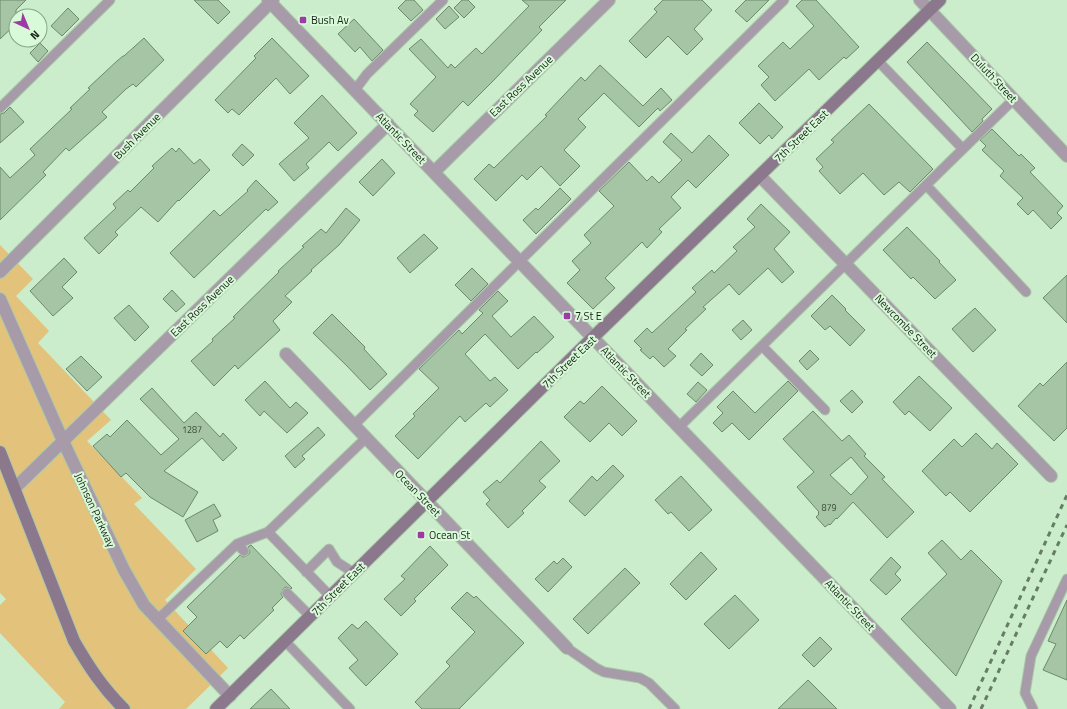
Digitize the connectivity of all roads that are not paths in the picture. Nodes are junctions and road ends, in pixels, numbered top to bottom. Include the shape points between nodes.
1 (110, 0) edge
2 (443, 0) edge
3 (609, 0) edge
4 (784, 0) edge
5 (920, 0) edge
6 (940, 0) edge
7 (271, 1) edge
8 (930, 10) junction
9 (878, 61) junction
10 (355, 90) junction
11 (1014, 99) junction
12 (0, 108) edge
13 (388, 124) junction
14 (963, 149) junction
15 (1067, 156) edge
16 (434, 172) junction
17 (760, 176) junction
18 (926, 185) junction
19 (519, 261) junction
20 (846, 264) junction
21 (0, 272) edge
22 (1026, 292) dead end
23 (0, 299) edge
24 (593, 338) junction
25 (762, 346) junction
26 (286, 354) dead end
27 (825, 410) dead end
28 (354, 425) junction
29 (679, 427) junction
30 (366, 438) junction
31 (63, 441) junction
32 (0, 452) edge
33 (1051, 476) dead end
34 (15, 488) junction
35 (427, 502) junction
36 (268, 532) junction
37 (237, 544) junction
38 (244, 551) dead end
39 (306, 572) junction
40 (354, 573) junction
41 (1067, 579) edge
42 (287, 593) dead end
43 (330, 596) junction
44 (310, 616) junction
45 (158, 620) junction
46 (285, 641) junction
47 (567, 648) joint
48 (230, 696) junction
49 (124, 709) edge
50 (216, 709) edge
51 (350, 709) edge
52 (675, 709) edge
53 (950, 709) edge
54 (1033, 709) edge

1 - 12 lane
2 - 10 lane via 367,74
3 - 16 street, East Ross Avenue
4 - 19 lane
5 - 8 street, Duluth Street
6 - 8 street, 7th Street East
7 - 10 street, Atlantic Street
7 - 21 street, Bush Avenue
8 - 9 street, 7th Street East
8 - 11 street, Duluth Street
9 - 14 lane
9 - 17 street, 7th Street East
10 - 13 street, Atlantic Street
11 - 14 lane
11 - 15 street, Duluth Street
13 - 16 street, Atlantic Street
13 - 31 street, East Ross Avenue
14 - 18 lane
16 - 19 street, Atlantic Street
17 - 20 street, Newcombe Street
17 - 24 street, 7th Street East
18 - 20 lane
18 - 22 lane
19 - 24 street, Atlantic Street
19 - 28 lane
20 - 25 lane
20 - 33 street, Newcombe Street
23 - 31 street, Johnson Parkway
24 - 29 street, Atlantic Street
24 - 35 street, 7th Street East
25 - 27 lane
25 - 29 lane
26 - 28 street, Ocean Street
28 - 30 street, Ocean Street
29 - 53 street, Atlantic Street
30 - 35 street, Ocean Street
30 - 36 lane
31 - 34 street, East Ross Avenue
31 - 45 street, Johnson Parkway via 124,570 144,605
32 - 34 street
34 - 49 street via 74,641 105,690
35 - 40 street, 7th Street East
35 - 47 street, Ocean Street
36 - 37 lane
36 - 39 lane
37 - 38 lane
37 - 45 lane
39 - 40 lane via 328,549 337,562
39 - 43 lane
40 - 43 street, 7th Street East
41 - 54 lane via 1031,656 1025,693
42 - 44 lane
43 - 44 street, 7th Street East
44 - 46 street, 7th Street East
45 - 48 street, Johnson Parkway
46 - 48 street, 7th Street East
46 - 51 lane
47 - 52 lane via 604,672 640,678 649,683
48 - 50 street, 7th Street East

